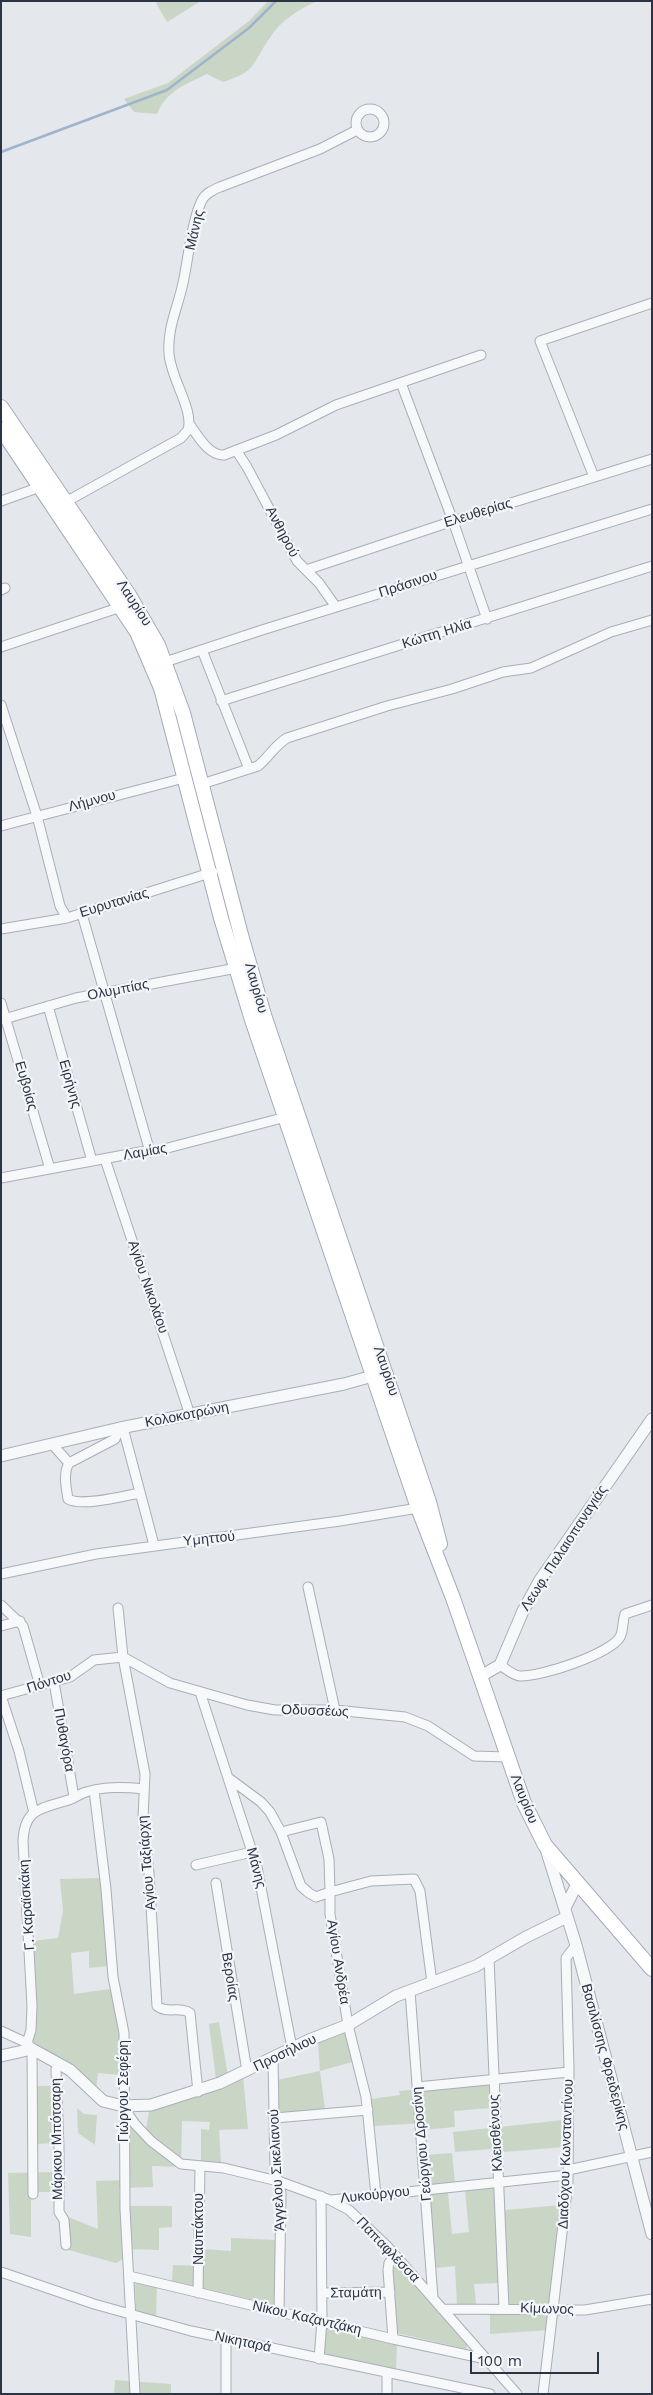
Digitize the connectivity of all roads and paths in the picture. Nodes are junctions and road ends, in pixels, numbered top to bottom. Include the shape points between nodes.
1 (357, 130) dead end
2 (652, 303) edge
3 (481, 355) dead end
4 (401, 383) junction
5 (1, 407) edge
6 (190, 425) junction
7 (1, 428) edge
8 (236, 450) junction
9 (652, 459) edge
10 (594, 477) junction
11 (40, 487) junction
12 (1, 501) edge
13 (60, 505) junction
14 (652, 509) edge
15 (453, 521) junction
16 (467, 566) junction
17 (652, 566) edge
18 (306, 570) junction
19 (121, 607) junction
20 (336, 607) junction
21 (487, 619) junction
22 (652, 620) edge
23 (1, 647) edge
24 (202, 650) junction
25 (165, 662) junction
26 (221, 701) junction
27 (1, 705) edge
28 (12, 736) junction
29 (1, 739) edge
30 (249, 769) junction
31 (184, 778) junction
32 (202, 784) junction
33 (37, 816) junction
34 (1, 826) edge
35 (224, 869) junction
36 (208, 873) junction
37 (82, 914) junction
38 (67, 918) junction
39 (1, 929) edge
40 (237, 968) junction
41 (106, 992) junction
42 (1, 1003) edge
43 (48, 1006) junction
44 (3, 1019) edge
45 (286, 1117) junction
46 (150, 1152) junction
47 (105, 1159) junction
48 (92, 1161) junction
49 (50, 1169) junction
50 (1, 1178) edge
51 (380, 1374) junction
52 (190, 1415) junction
53 (652, 1419) edge
54 (122, 1428) junction
55 (52, 1444) junction
56 (1, 1456) edge
57 (69, 1463) junction
58 (140, 1493) junction
59 (418, 1508) junction
60 (154, 1545) junction
61 (1, 1574) edge
62 (308, 1588) dead end
63 (453, 1598) junction
64 (652, 1604) edge
65 (1, 1605) edge
66 (118, 1608) dead end
67 (20, 1621) junction
68 (1, 1626) edge
69 (123, 1657) junction
70 (500, 1665) junction
71 (481, 1676) junction
72 (54, 1682) junction
73 (40, 1686) junction
74 (200, 1692) junction
75 (1, 1696) edge
76 (334, 1710) junction
77 (508, 1756) junction
78 (230, 1779) junction
79 (144, 1789) junction
80 (94, 1790) junction
81 (74, 1797) junction
82 (34, 1813) junction
83 (282, 1832) junction
84 (545, 1845) junction
85 (252, 1852) junction
86 (196, 1865) dead end
87 (216, 1882) dead end
88 (579, 1885) junction
89 (330, 1892) junction
90 (566, 1913) junction
91 (576, 1945) junction
92 (488, 1958) junction
93 (652, 1969) edge
94 (432, 1983) junction
95 (410, 1991) junction
96 (348, 2025) junction
97 (1, 2031) edge
98 (29, 2046) junction
99 (292, 2048) junction
100 (1, 2056) edge
101 (273, 2058) junction
102 (59, 2064) junction
103 (247, 2071) junction
104 (569, 2072) junction
105 (494, 2080) junction
106 (417, 2087) junction
107 (198, 2092) junction
108 (123, 2106) junction
109 (368, 2110) junction
110 (275, 2118) junction
111 (652, 2152) edge
112 (631, 2156) junction
113 (200, 2166) junction
114 (568, 2173) junction
115 (278, 2181) junction
116 (498, 2183) junction
117 (426, 2190) junction
118 (33, 2194) dead end
119 (376, 2195) junction
120 (326, 2198) junction
121 (652, 2234) edge
122 (66, 2245) dead end
123 (396, 2256) junction
124 (1, 2272) edge
125 (129, 2276) junction
126 (390, 2292) junction
127 (198, 2293) junction
128 (322, 2293) junction
129 (433, 2298) junction
130 (652, 2299) edge
131 (442, 2308) junction
132 (504, 2308) junction
133 (554, 2309) junction
134 (279, 2312) junction
135 (130, 2315) junction
136 (322, 2322) junction
137 (226, 2339) junction
138 (393, 2339) junction
139 (319, 2358) junction
140 (486, 2359) junction
141 (387, 2373) junction
142 (135, 2394) edge
143 (226, 2394) edge
144 (387, 2394) edge
145 (490, 2394) edge
146 (517, 2394) edge
147 (543, 2394) edge

1 - 6 street, Μάνης via 320,149 213,190 202,200 169,343 173,376
2 - 10 street via 540,342
3 - 4 street, Μάνης
4 - 8 street, Μάνης via 326,409 276,435
4 - 15 street
5 - 13 main road, Λαυρίου
6 - 8 street, Μάνης via 215,454 224,456
6 - 13 street via 184,436
7 - 11 main road, Λαυρίου
8 - 18 street, Ανθηρού via 294,557
9 - 10 street, Ελευθερίας
10 - 15 street, Ελευθερίας
11 - 12 street
11 - 13 main road, Λαυρίου
13 - 19 main road, Λαυρίου
13 - 25 main road, Λαυρίου via 148,626
14 - 16 street, Πράσινου
15 - 16 street
15 - 18 street, Ελευθερίας
16 - 20 street, Πράσινου
16 - 21 street
17 - 21 street, Κώττη Ηλία
18 - 20 street, Ανθηρού via 320,583
19 - 23 street
19 - 31 main road, Λαυρίου via 142,640 161,688
20 - 24 street, Πράσινου
21 - 26 street, Κώττη Ηλία
22 - 30 street via 611,632 531,668 503,672 287,738 266,760
24 - 25 street, Πράσινου
24 - 26 street
25 - 32 main road, Λαυρίου
26 - 30 street
27 - 28 street
28 - 29 street
28 - 33 street
30 - 32 street
31 - 33 street, Λήμνου
31 - 36 main road, Λαυρίου
32 - 35 main road, Λαυρίου
33 - 34 street, Λήμνου
33 - 38 street via 60,906
35 - 36 street, Ευρυτανίας
35 - 51 main road, Λαυρίου via 264,1015
36 - 37 street, Ευρυτανίας
36 - 40 main road, Λαυρίου
37 - 38 street, Ευρυτανίας
37 - 41 street
38 - 39 street, Ευρυτανίας
40 - 41 street, Ολυμπίας
40 - 45 main road, Λαυρίου
41 - 43 street, Ολυμπίας
41 - 46 street
42 - 44 street, Ευβοίας
43 - 44 street, Ολυμπίας
43 - 48 street, Ειρήνης
44 - 49 street, Ευβοίας
45 - 46 street, Λαμίας
45 - 51 main road, Λαυρίου
46 - 47 street, Λαμίας
47 - 48 street, Λαμίας
47 - 52 street, Αγίου Νικολάου
48 - 49 street, Λαμίας
49 - 50 street, Λαμίας
51 - 52 street, Κολοκοτρώνη via 338,1386
51 - 59 main road, Λαυρίου
51 - 63 main road, Λαυρίου via 429,1502
52 - 54 street, Κολοκοτρώνη
53 - 70 street, Λεωφ. Παλαιοπαναγιάς via 540,1580 522,1611
54 - 55 street, Κολοκοτρώνη
54 - 57 street via 115,1439
54 - 58 street
55 - 56 street, Κολοκοτρώνη
55 - 57 street
57 - 58 street via 66,1485 68,1498 73,1501
58 - 60 street
59 - 60 street, Υμηττού
59 - 63 main road, Λαυρίου
60 - 61 street, Υμηττού via 75,1557
62 - 76 street
63 - 71 main road, Λαυρίου
64 - 70 street via 625,1614 623,1628 615,1643 572,1664 518,1676
65 - 67 street
66 - 69 street, Αγίου Ταξιάρχη
67 - 68 street
67 - 73 street
69 - 72 street, Πόντου via 94,1660 73,1676
69 - 74 street, Οδυσσέως via 158,1678
69 - 79 street, Αγίου Ταξιάρχη via 144,1766
70 - 71 street
71 - 77 main road, Λαυρίου
72 - 73 street, Πόντου
72 - 81 street, Πυθαγόρα
73 - 75 street, Πόντου
74 - 76 street, Οδυσσέως via 275,1710
74 - 78 street, Μάνης
75 - 82 street
76 - 77 street, Οδυσσέως via 405,1717 428,1726 474,1756
77 - 84 main road, Λαυρίου via 524,1803
78 - 83 street via 261,1802
78 - 85 street, Μάνης
79 - 80 street
79 - 107 street, Αγίου Ταξιάρχη via 143,1818 157,2006 190,2013
80 - 81 street
80 - 108 street, Γιώργου Σεφέρη via 113,1977 124,2033
81 - 82 street via 44,1806
82 - 98 street, Γ. Καραϊσκάκη via 23,1835 32,2006
83 - 89 street via 304,1889 316,1897
83 - 89 street, Αγίου Ανδρέα via 321,1822 329,1859
84 - 88 main road, Λαυρίου
84 - 90 street
85 - 86 street
85 - 99 street, Μάνης via 261,1883
87 - 103 street, Βεροίας
88 - 90 street
88 - 93 main road, Λαυρίου
89 - 94 street via 371,1882 414,1878 420,1891
89 - 96 street, Αγίου Ανδρέα via 330,1914
90 - 91 street, Βασιλίσσης Φρειδερίκης
90 - 92 street, Προσήλιου
91 - 104 street, Διαδόχου Κωνσταντίνου via 566,1958
91 - 112 street, Βασιλίσσης Φρειδερίκης
92 - 94 street, Προσήλιου
92 - 105 street, Κλεισθένους
94 - 95 street, Προσήλιου
95 - 96 street, Προσήλιου via 382,2003
95 - 106 street, Γεώργιου Δροσίνη
96 - 99 street, Προσήλιου
96 - 109 street, Αγίου Ανδρέα
97 - 98 street
98 - 100 street
98 - 102 street, Προσήλιου
98 - 118 street, Γ. Καραϊσκάκη
99 - 101 street, Προσήλιου
101 - 103 street, Προσήλιου
101 - 110 street, Άγγελου Σικελιανού
102 - 108 street, Προσήλιου via 104,2101
102 - 122 street, Μάρκου Μπότσαρη via 56,2069 59,2212 64,2220
103 - 107 street, Προσήλιου
104 - 105 street
104 - 114 street, Διαδόχου Κωνσταντίνου
105 - 106 street
105 - 116 street, Κλεισθένους
106 - 117 street, Γεώργιου Δροσίνη
107 - 108 street, Προσήλιου via 151,2105
108 - 113 street, Παπαφλέσσα via 156,2145 181,2164
108 - 125 street, Γιώργου Σεφέρη
109 - 110 street
109 - 119 street, Αγίου Ανδρέα
110 - 115 street, Άγγελου Σικελιανού via 275,2171
111 - 112 street, Λυκούργου
112 - 114 street, Λυκούργου
112 - 121 street, Βασιλίσσης Φρειδερίκης
113 - 115 street, Παπαφλέσσα via 224,2168
113 - 127 street, Ναυπάκτου
114 - 116 street, Λυκούργου
114 - 133 street, Διαδόχου Κωνσταντίνου
115 - 120 street, Παπαφλέσσα
115 - 134 street, Άγγελου Σικελιανού via 282,2193
116 - 117 street, Λυκούργου
116 - 132 street, Κλεισθένους
117 - 119 street, Λυκούργου
117 - 129 street, Γεώργιου Δροσίνη
119 - 120 street, Λυκούργου
120 - 123 street, Παπαφλέσσα via 359,2219
120 - 128 street
123 - 126 street via 389,2263
123 - 129 street, Παπαφλέσσα
124 - 135 street, Νικηταρά
125 - 127 street, Νίκου Καζαντζάκη
125 - 135 street, Γιώργου Σεφέρη
126 - 128 street, Σταμάτη
126 - 138 street
127 - 134 street, Νίκου Καζαντζάκη
128 - 136 street
129 - 131 street, Παπαφλέσσα
130 - 133 street, Κίμωνος via 585,2310
131 - 132 street, Κίμωνος
131 - 140 street, Παπαφλέσσα
132 - 133 street, Κίμωνος
133 - 147 street, Διαδόχου Κωνσταντίνου
134 - 136 street, Νίκου Καζαντζάκη
135 - 137 street, Νικηταρά
135 - 142 street, Γιώργου Σεφέρη
136 - 138 street, Νίκου Καζαντζάκη
136 - 139 street
137 - 139 street, Νικηταρά
137 - 143 street
138 - 140 street, Νίκου Καζαντζάκη
139 - 141 street, Νικηταρά
140 - 146 street, Παπαφλέσσα
141 - 144 street
141 - 145 street, Νικηταρά

